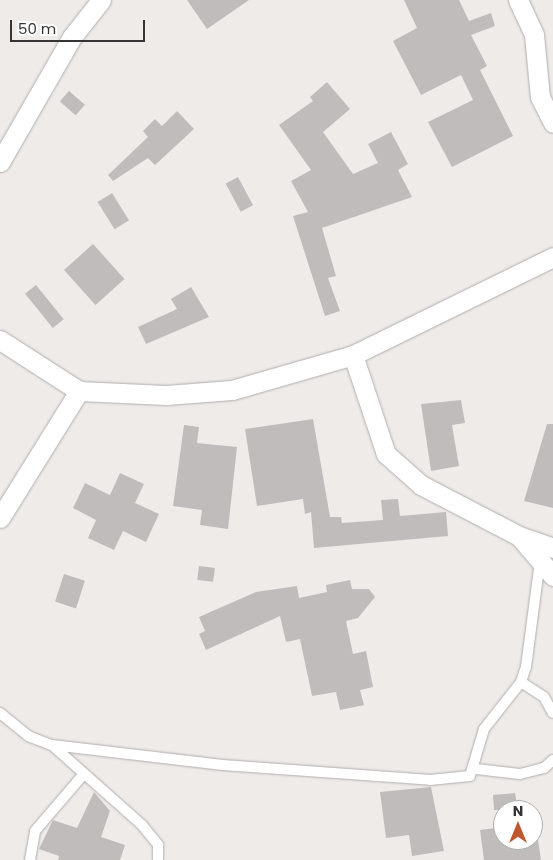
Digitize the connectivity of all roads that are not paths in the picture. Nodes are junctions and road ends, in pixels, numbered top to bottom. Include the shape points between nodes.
1 (101, 0) edge
2 (518, 0) edge
3 (553, 123) edge
4 (0, 162) edge
5 (553, 257) edge
6 (0, 340) edge
7 (353, 355) junction
8 (79, 391) junction
9 (0, 518) edge
10 (546, 554) edge
11 (553, 576) edge
12 (520, 682) junction
13 (553, 713) edge
14 (0, 714) edge
15 (52, 745) junction
16 (553, 760) edge
17 (476, 770) junction
18 (83, 775) junction
19 (30, 860) edge
20 (158, 860) edge

1 - 4 street via 72,37
2 - 3 street via 534,35 540,97
5 - 7 street
6 - 8 street
7 - 8 street via 232,390 166,395
7 - 10 street via 386,454 421,485 519,536
8 - 9 street
10 - 11 street
10 - 12 lane
12 - 13 lane via 544,697
12 - 17 lane via 484,729
14 - 15 lane via 28,736
15 - 17 lane via 223,765 430,780 464,778
15 - 18 lane
16 - 17 lane via 544,768 520,774
18 - 19 lane via 35,831
18 - 20 lane via 142,825 158,845

